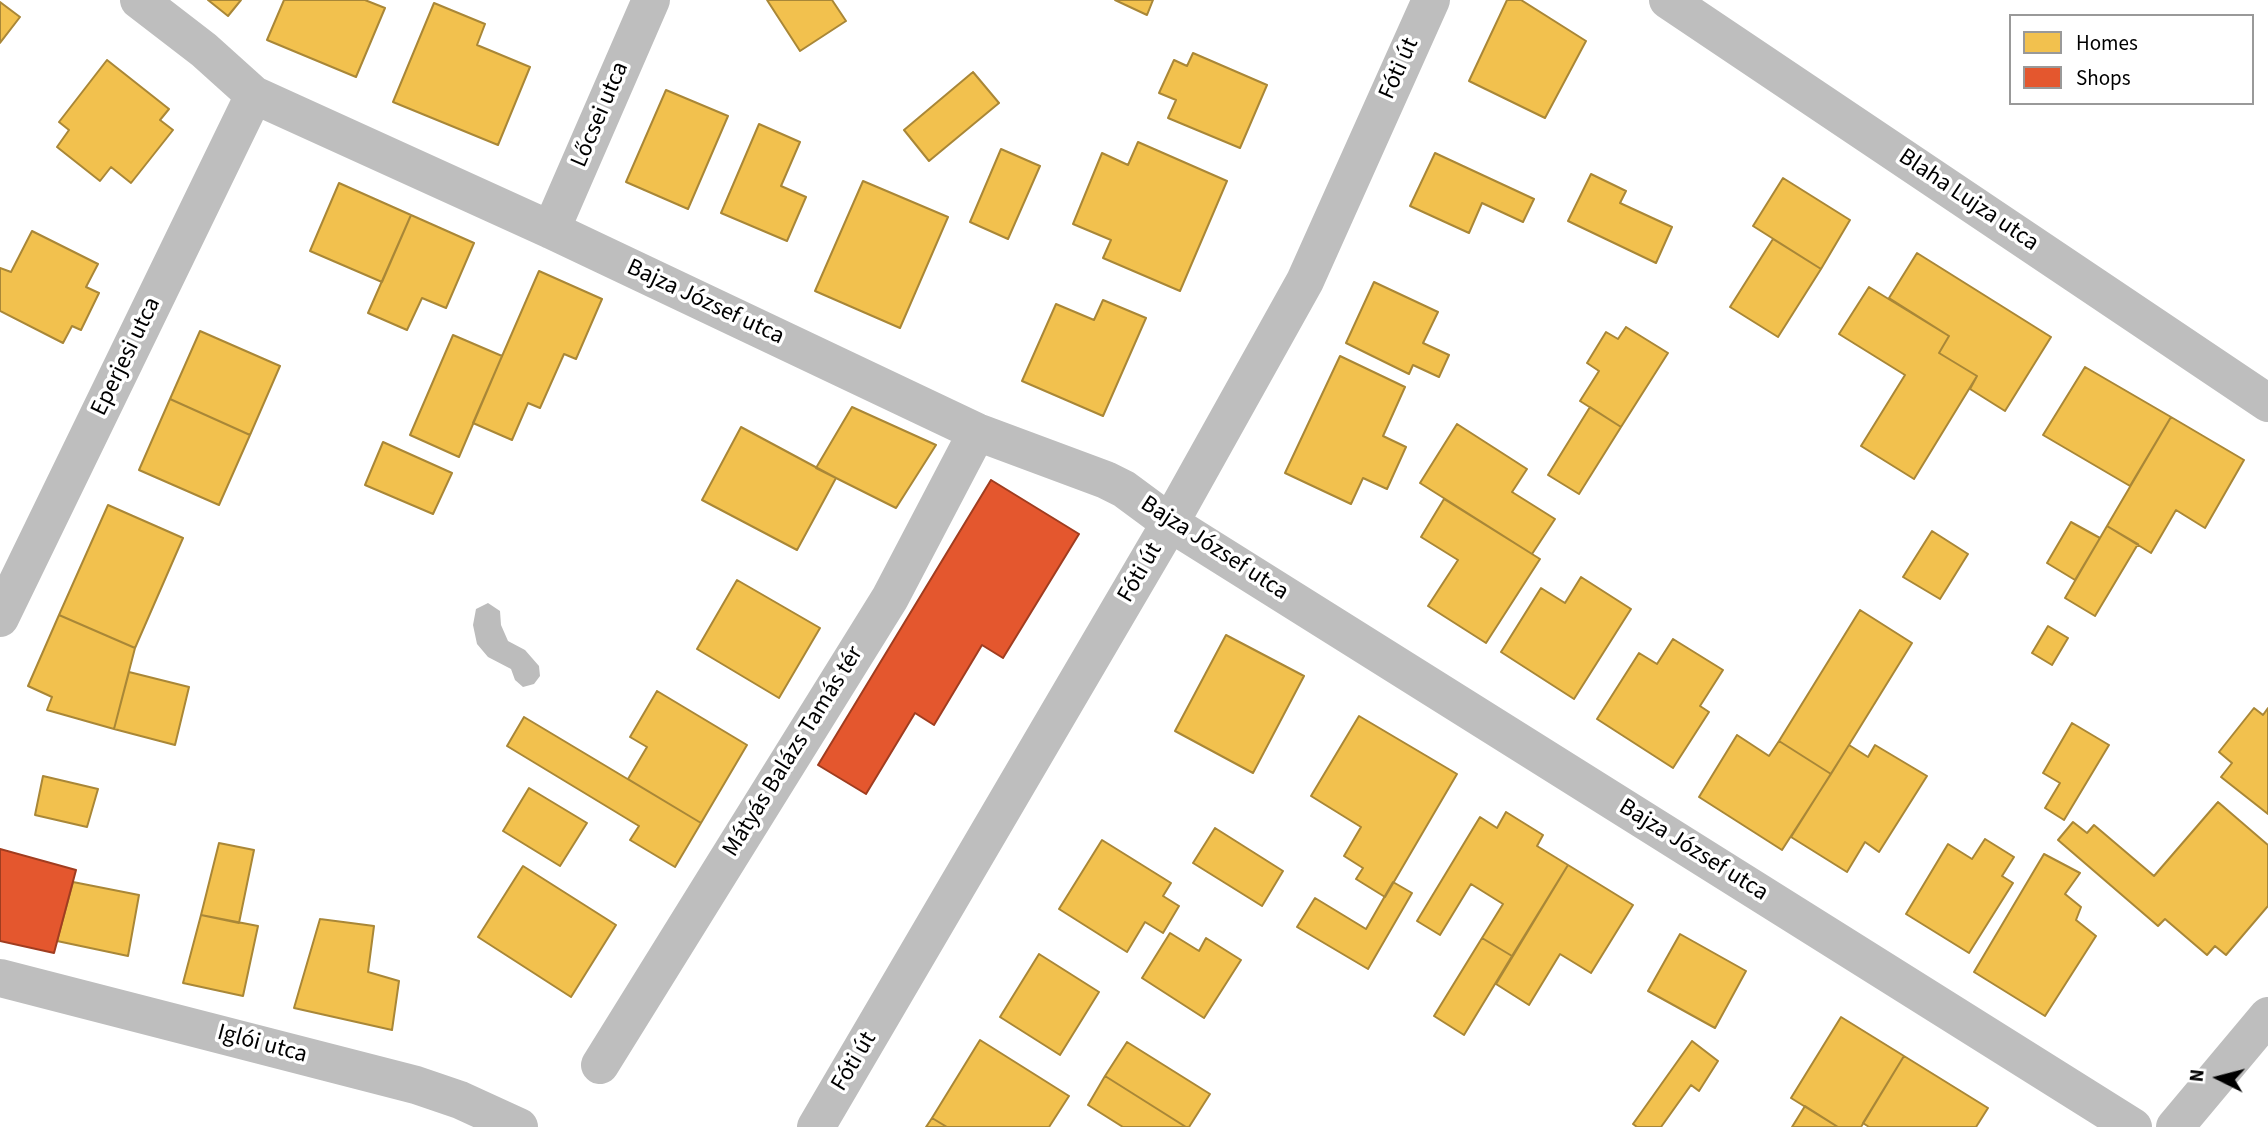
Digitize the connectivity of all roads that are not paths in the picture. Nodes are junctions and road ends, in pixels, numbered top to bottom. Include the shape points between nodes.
1 (139, 0) edge
2 (651, 0) edge
3 (1431, 0) edge
4 (1668, 0) edge
5 (254, 95) junction
6 (551, 230) junction
7 (2268, 403) edge
8 (977, 432) junction
9 (1170, 523) junction
10 (0, 618) edge
11 (0, 978) edge
12 (2268, 1016) edge
13 (600, 1065) dead end
14 (519, 1127) edge
15 (816, 1127) edge
16 (2133, 1127) edge
17 (2175, 1127) edge

1 - 5 street, Bajza József utca
2 - 6 street, Lőcsei utca
3 - 9 street, Fóti út via 1306,281
4 - 7 street, Blaha Lujza utca
5 - 6 street, Bajza József utca
5 - 10 street, Eperjesi utca
6 - 8 street, Bajza József utca
8 - 9 street, Bajza József utca via 1106,480
8 - 13 street, Mátyás Balázs Tamás tér via 890,598
9 - 15 street, Fóti út
9 - 16 street, Bajza József utca
11 - 14 street, Iglói utca via 416,1085
12 - 17 street

